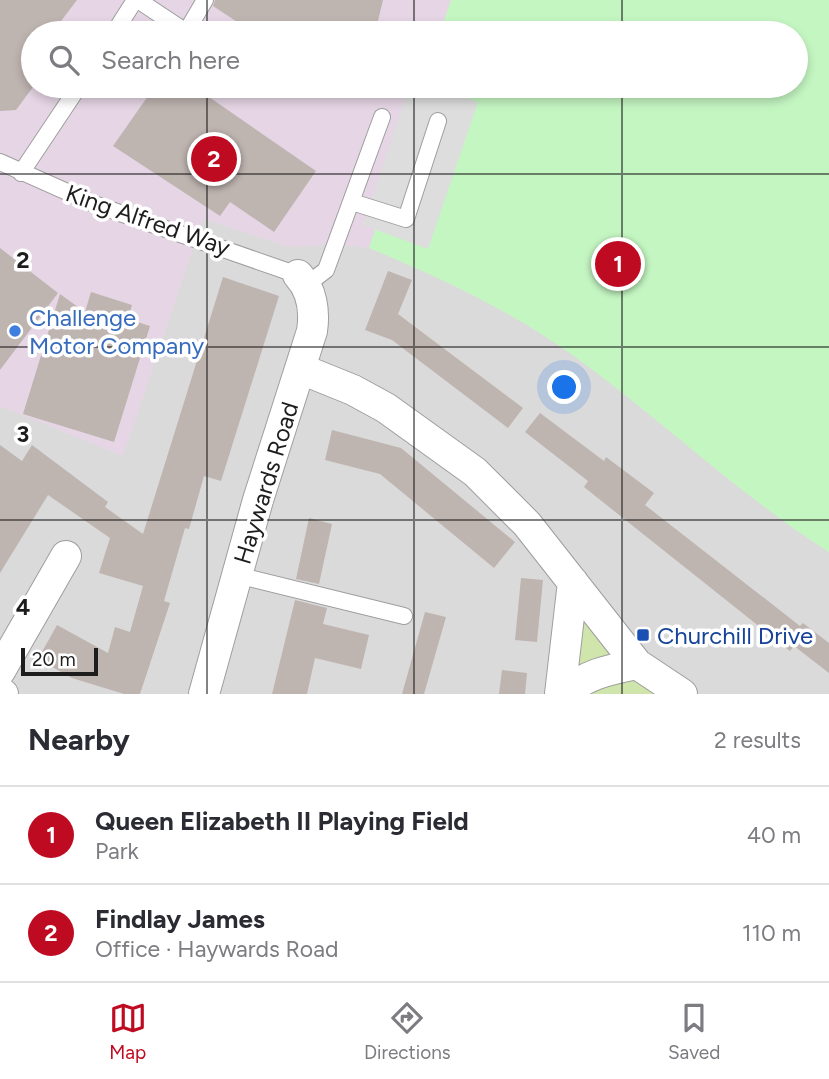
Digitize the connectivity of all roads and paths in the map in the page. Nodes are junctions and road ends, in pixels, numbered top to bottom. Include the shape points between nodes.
1 (137, 0) edge
2 (205, 0) edge
3 (122, 21) edge
4 (169, 21) edge
5 (194, 21) edge
6 (71, 98) edge
7 (382, 117) dead end
8 (439, 121) dead end
9 (0, 162) edge
10 (21, 173) junction
11 (352, 202) junction
12 (302, 280) junction
13 (301, 369) junction
14 (66, 556) dead end
15 (237, 575) junction
16 (573, 582) junction
17 (404, 616) dead end
18 (637, 664) junction
19 (0, 671) edge
20 (204, 694) edge
21 (562, 694) edge
22 (682, 694) edge

1 - 3 lane
1 - 4 lane
2 - 5 lane
6 - 10 lane
7 - 11 lane
8 - 11 lane via 406,219
9 - 10 lane, King Alfred Way
10 - 12 lane, King Alfred Way via 94,205
11 - 12 lane via 326,270
12 - 13 street, Haywards Road via 314,319
13 - 15 street, Haywards Road
13 - 16 street via 386,408 447,449 527,524
14 - 19 street
15 - 17 lane
15 - 20 street, Haywards Road
16 - 18 street
16 - 21 street
18 - 21 street via 599,671
18 - 22 street

